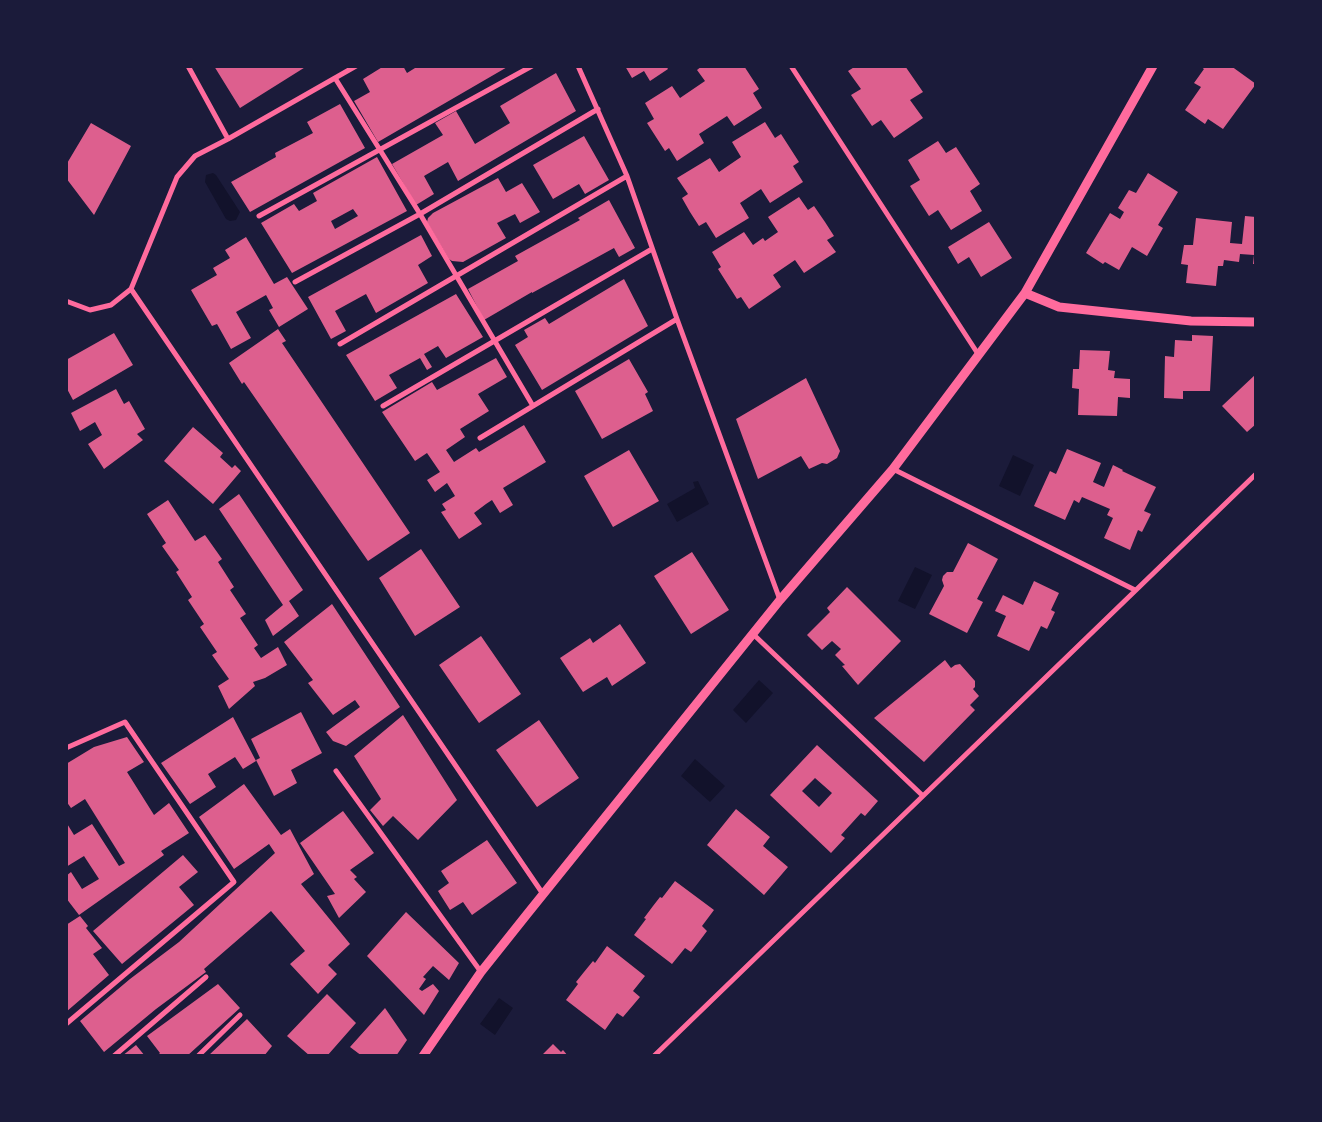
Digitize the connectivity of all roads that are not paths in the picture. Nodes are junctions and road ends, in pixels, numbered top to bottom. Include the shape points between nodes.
1 (188, 66) edge
2 (356, 66) edge
3 (532, 66) edge
4 (578, 66) edge
5 (791, 66) edge
6 (1153, 66) edge
7 (335, 78) junction
8 (598, 109) junction
9 (228, 139) junction
10 (379, 150) junction
11 (628, 176) junction
12 (420, 214) junction
13 (259, 216) dead end
14 (652, 250) junction
15 (457, 276) junction
16 (295, 282) dead end
17 (131, 289) junction
18 (1025, 293) junction
19 (66, 301) edge
20 (677, 319) junction
21 (1256, 322) edge
22 (495, 341) junction
23 (340, 344) dead end
24 (978, 354) junction
25 (383, 406) dead end
26 (533, 406) junction
27 (480, 438) dead end
28 (893, 468) junction
29 (1256, 474) edge
30 (1135, 590) junction
31 (780, 600) junction
32 (753, 634) junction
33 (66, 748) edge
34 (336, 772) dead end
35 (922, 796) junction
36 (543, 894) junction
37 (481, 972) junction
38 (206, 976) dead end
39 (240, 1015) dead end
40 (66, 1024) edge
41 (114, 1056) edge
42 (198, 1056) edge
43 (424, 1056) edge
44 (654, 1056) edge

1 - 9 street
2 - 7 street
3 - 10 street
4 - 8 street
5 - 24 street
6 - 18 street
7 - 9 street
7 - 10 street
8 - 11 street
8 - 12 street
9 - 17 street via 195,156 177,177
10 - 12 street
10 - 13 street
11 - 14 street
11 - 15 street
12 - 15 street
12 - 16 street
14 - 20 street
14 - 22 street
15 - 22 street
15 - 23 street
17 - 19 street via 111,305 90,310
17 - 36 street
18 - 21 street via 1059,307 1192,321
18 - 24 street
20 - 26 street
20 - 31 street
22 - 25 street
22 - 26 street
24 - 28 street
26 - 27 street
28 - 30 street
28 - 31 street
29 - 30 street
30 - 35 street
31 - 32 street
32 - 35 street
32 - 36 street
33 - 40 street via 125,722 234,882
34 - 37 street
35 - 44 street
36 - 37 street
37 - 43 street
38 - 41 street
39 - 42 street

